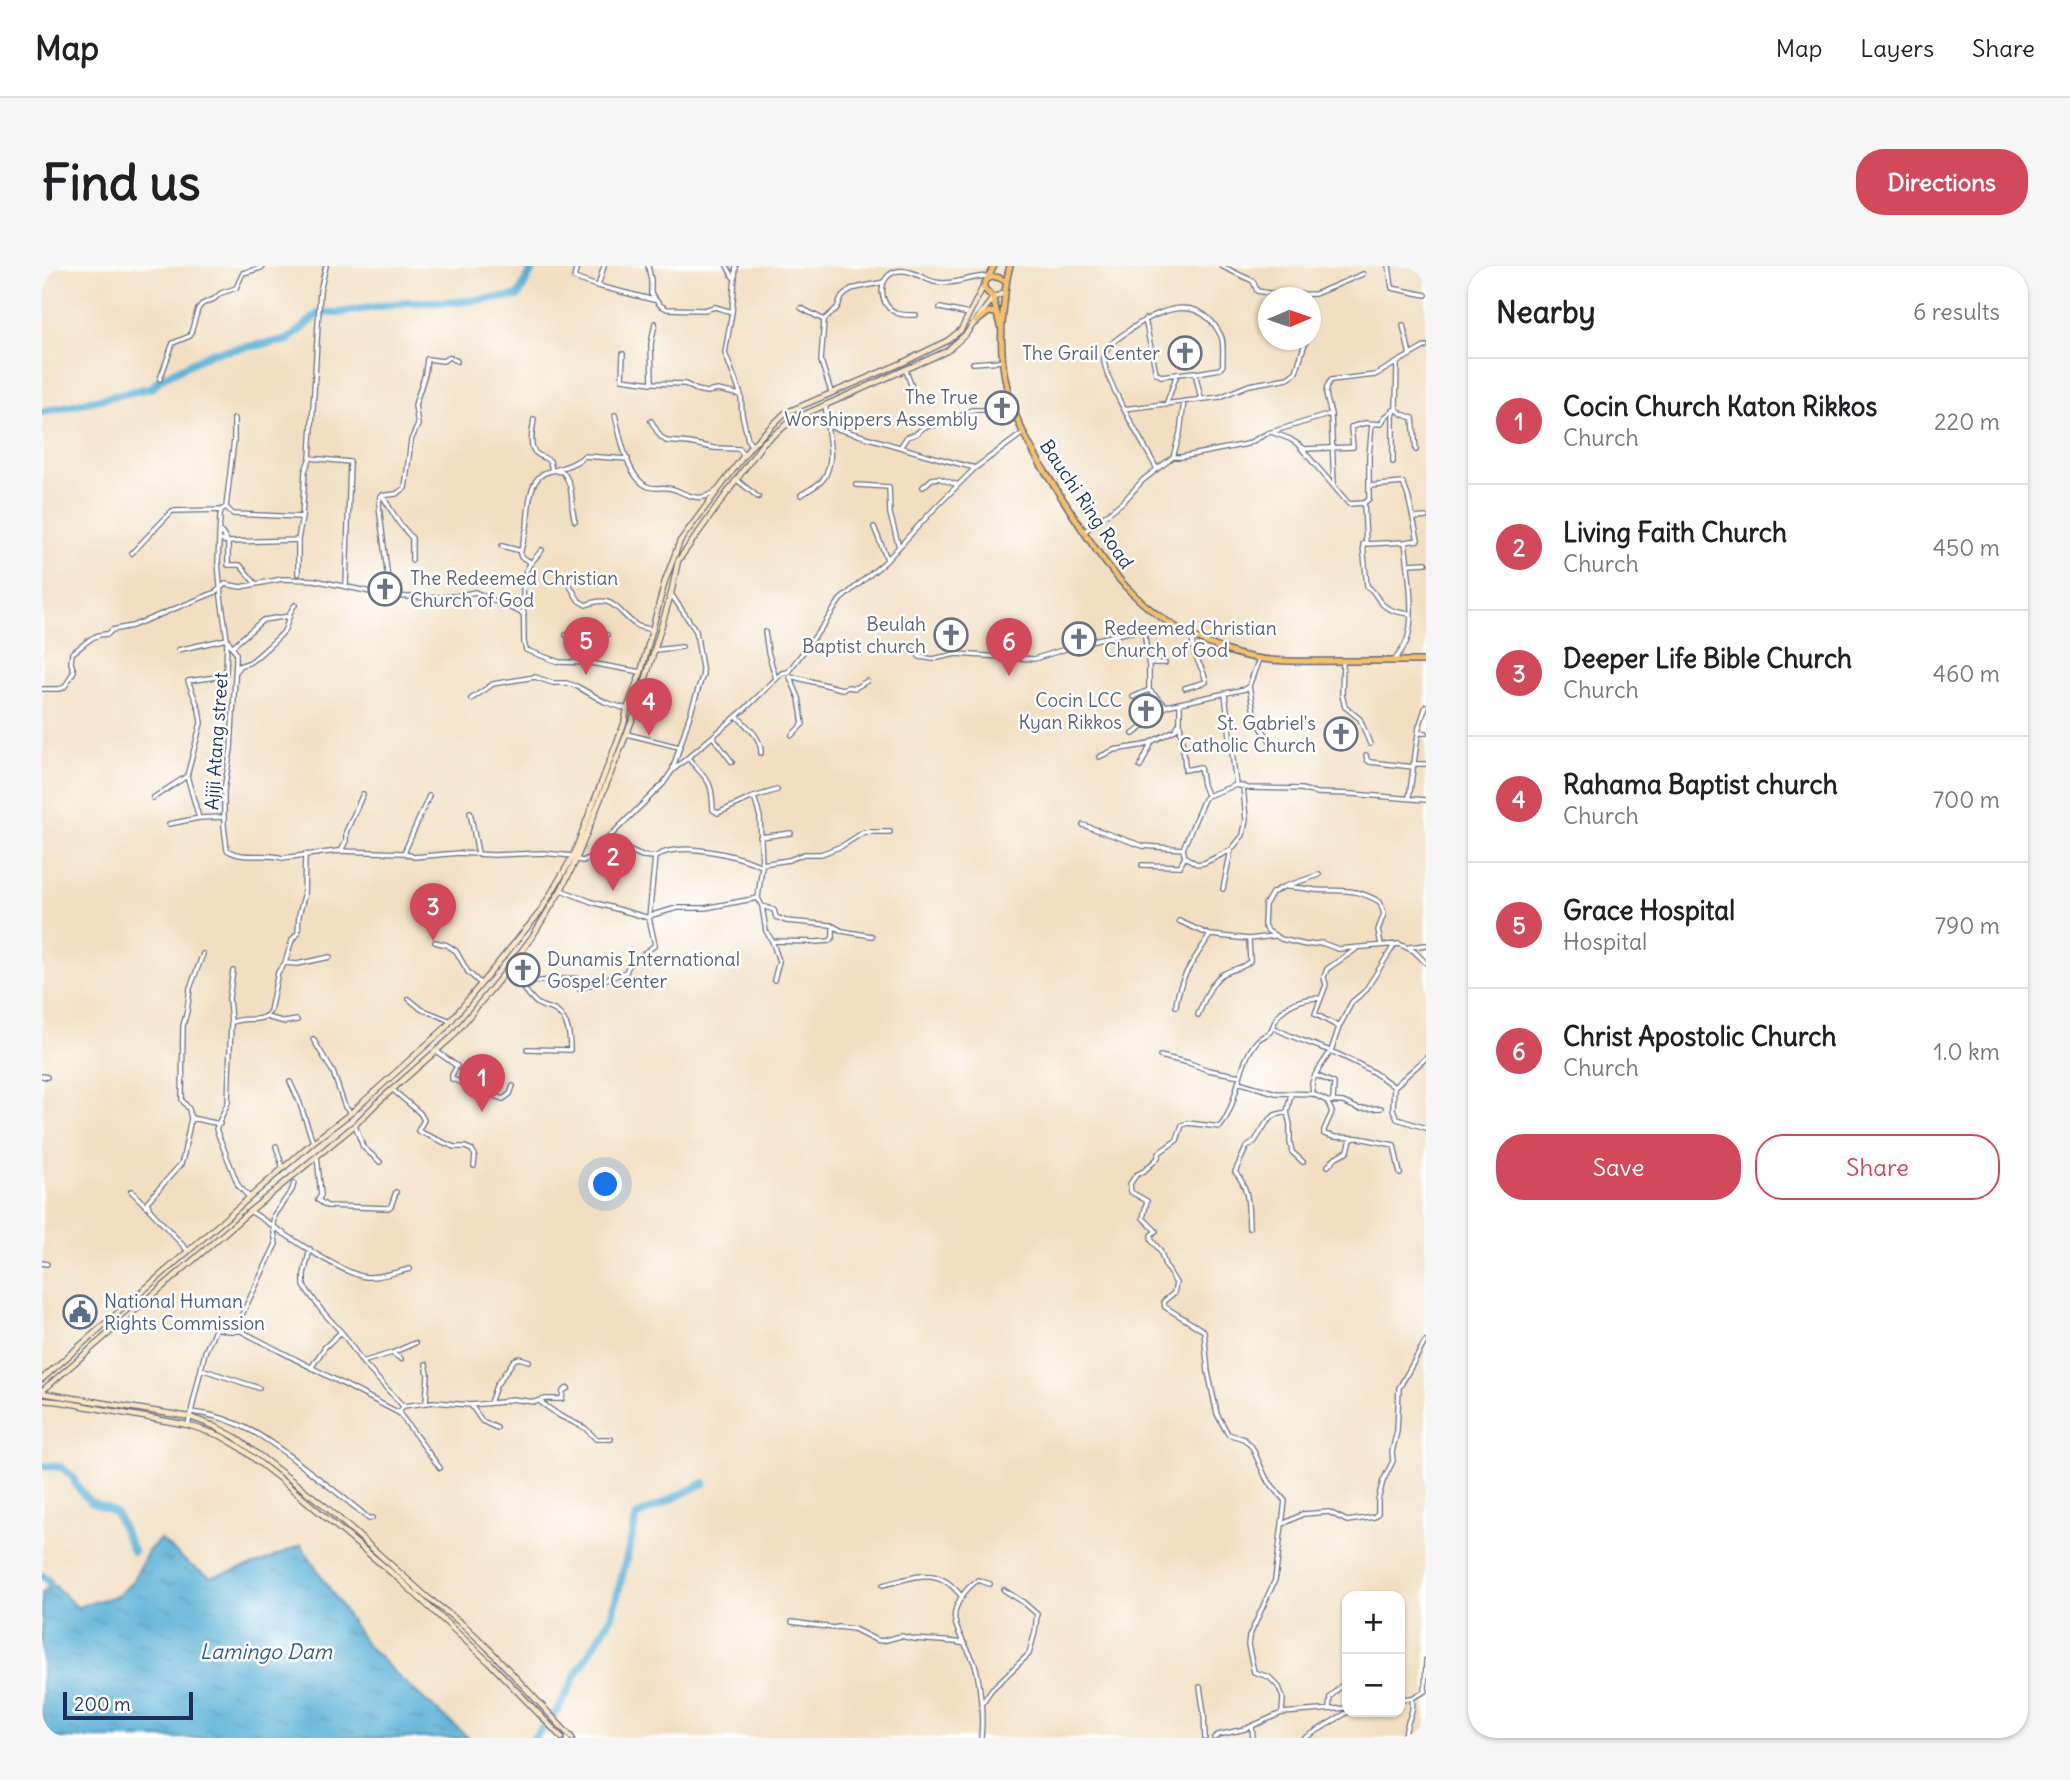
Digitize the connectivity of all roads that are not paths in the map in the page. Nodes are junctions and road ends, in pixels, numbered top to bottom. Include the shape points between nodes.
1 (263, 266) edge
2 (326, 266) edge
3 (577, 266) edge
4 (604, 266) edge
5 (648, 266) edge
6 (727, 266) edge
7 (736, 266) edge
8 (994, 266) edge
9 (1010, 266) edge
10 (1222, 266) edge
11 (1389, 266) edge
12 (1363, 274) dead end
13 (733, 277) junction
14 (988, 278) junction
15 (884, 282) junction
16 (1006, 282) junction
17 (598, 286) junction
18 (983, 287) junction
19 (1004, 293) junction
20 (1426, 295) edge
21 (993, 299) junction
22 (656, 301) junction
23 (940, 307) dead end
24 (802, 308) dead end
25 (732, 312) junction
26 (996, 313) junction
27 (969, 314) junction
28 (916, 315) dead end
29 (1145, 319) junction
30 (824, 320) junction
31 (976, 322) junction
32 (655, 323) dead end
33 (1402, 325) dead end
34 (1001, 330) junction
35 (1426, 346) edge
36 (1303, 350) edge
37 (624, 354) dead end
38 (1410, 355) junction
39 (457, 361) dead end
40 (1002, 361) junction
41 (1397, 362) junction
42 (973, 363) dead end
43 (906, 371) junction
44 (1197, 373) junction
45 (1177, 374) junction
46 (160, 379) dead end
47 (652, 383) junction
48 (831, 392) junction
49 (741, 396) junction
50 (927, 397) dead end
51 (1201, 399) junction
52 (1184, 401) junction
53 (826, 405) junction
54 (1166, 405) junction
55 (1396, 408) junction
56 (1124, 409) junction
57 (1013, 410) junction
58 (1331, 414) junction
59 (615, 415) dead end
60 (234, 419) dead end
61 (534, 419) dead end
62 (651, 421) dead end
63 (1372, 424) junction
64 (828, 426) junction
65 (1272, 432) junction
66 (1023, 433) junction
67 (1298, 445) junction
68 (751, 446) junction
69 (901, 446) junction
70 (1333, 448) junction
71 (1416, 450) dead end
72 (743, 457) junction
73 (1173, 457) junction
74 (310, 458) junction
75 (628, 459) junction
76 (1393, 462) dead end
77 (975, 468) junction
78 (1157, 469) junction
79 (554, 471) junction
80 (737, 480) junction
81 (856, 485) dead end
82 (959, 485) junction
83 (1368, 486) junction
84 (923, 487) dead end
85 (1334, 487) junction
86 (720, 488) junction
87 (382, 495) junction
88 (801, 495) dead end
89 (758, 498) dead end
90 (1364, 503) junction
91 (223, 509) junction
92 (302, 517) junction
93 (1426, 517) edge
94 (1413, 518) junction
95 (575, 521) dead end
96 (874, 527) dead end
97 (220, 531) junction
98 (1084, 533) junction
99 (219, 540) junction
100 (298, 540) junction
101 (228, 542) junction
102 (1405, 542) junction
103 (1366, 544) junction
104 (502, 546) dead end
105 (899, 547) junction
106 (542, 550) dead end
107 (521, 551) junction
108 (132, 553) dead end
109 (887, 559) junction
110 (412, 560) dead end
111 (1408, 564) junction
112 (1425, 564) edge
113 (530, 565) junction
114 (298, 574) dead end
115 (255, 583) junction
116 (570, 586) dead end
117 (345, 587) junction
118 (221, 589) junction
119 (671, 594) junction
120 (390, 596) junction
121 (295, 605) dead end
122 (524, 614) junction
123 (1410, 614) junction
124 (290, 616) junction
125 (1172, 626) junction
126 (653, 630) junction
127 (1144, 630) junction
128 (765, 632) dead end
129 (566, 635) dead end
130 (607, 635) dead end
131 (591, 636) junction
132 (1194, 636) junction
133 (227, 639) junction
134 (233, 646) junction
135 (682, 647) dead end
136 (905, 648) dead end
137 (178, 650) dead end
138 (655, 650) junction
139 (1259, 659) junction
140 (1343, 661) junction
141 (1394, 661) junction
142 (1426, 661) edge
143 (590, 663) junction
144 (1149, 663) junction
145 (1165, 663) dead end
146 (641, 672) junction
147 (789, 674) junction
148 (235, 676) junction
149 (776, 679) junction
150 (867, 681) dead end
151 (1249, 686) junction
152 (1185, 688) dead end
153 (42, 689) edge
154 (1149, 690) junction
155 (1225, 694) junction
156 (1133, 697) dead end
157 (471, 699) dead end
158 (1180, 703) junction
159 (1166, 706) junction
160 (1426, 706) edge
161 (627, 709) junction
162 (737, 716) junction
163 (1180, 722) junction
164 (1418, 733) junction
165 (1426, 733) edge
166 (627, 734) junction
167 (1133, 734) dead end
168 (792, 735) dead end
169 (713, 737) junction
170 (1152, 742) junction
171 (1272, 744) dead end
172 (1370, 744) dead end
173 (679, 747) junction
174 (761, 753) dead end
175 (1366, 755) dead end
176 (1099, 757) dead end
177 (688, 758) junction
178 (732, 762) dead end
179 (1426, 764) edge
180 (1413, 765) junction
181 (1140, 767) dead end
182 (672, 771) junction
183 (187, 776) junction
184 (1236, 785) junction
185 (1243, 786) junction
186 (777, 790) dead end
187 (363, 794) dead end
188 (429, 796) dead end
189 (1207, 796) junction
190 (754, 797) junction
191 (1409, 798) junction
192 (153, 799) dead end
193 (1426, 800) edge
194 (470, 812) dead end
195 (224, 817) junction
196 (199, 818) junction
197 (169, 824) dead end
198 (1083, 825) dead end
199 (890, 832) dead end
200 (791, 833) dead end
201 (760, 837) junction
202 (606, 840) junction
203 (1183, 849) junction
204 (1231, 850) junction
205 (341, 851) junction
206 (404, 853) junction
207 (478, 853) junction
208 (306, 854) junction
209 (654, 857) junction
210 (1185, 857) junction
211 (574, 858) junction
212 (762, 865) junction
213 (1142, 865) dead end
214 (1319, 875) dead end
215 (1283, 887) junction
216 (1223, 888) dead end
217 (561, 890) junction
218 (758, 898) junction
219 (762, 906) junction
220 (649, 918) junction
221 (1179, 921) dead end
222 (833, 926) junction
223 (1210, 935) junction
224 (873, 936) dead end
225 (1276, 936) junction
226 (1249, 939) junction
227 (772, 941) junction
228 (435, 942) dead end
229 (1395, 944) junction
230 (1381, 945) junction
231 (1426, 945) edge
232 (1358, 947) junction
233 (1407, 947) junction
234 (203, 954) dead end
235 (330, 957) dead end
236 (285, 963) junction
237 (1426, 963) edge
238 (508, 970) junction
239 (233, 971) dead end
240 (774, 979) dead end
241 (520, 983) junction
242 (481, 984) junction
243 (1320, 998) junction
244 (409, 999) dead end
245 (1176, 1006) dead end
246 (1198, 1015) dead end
247 (266, 1017) junction
248 (297, 1020) dead end
249 (451, 1021) junction
250 (231, 1023) junction
251 (1273, 1027) junction
252 (1339, 1027) junction
253 (313, 1039) dead end
254 (527, 1049) dead end
255 (436, 1051) junction
256 (1331, 1051) junction
257 (1160, 1056) dead end
258 (1426, 1058) edge
259 (1315, 1075) junction
260 (1240, 1076) junction
261 (290, 1082) dead end
262 (1238, 1082) junction
263 (513, 1086) dead end
264 (1394, 1087) junction
265 (393, 1090) junction
266 (1291, 1094) junction
267 (1312, 1094) junction
268 (1327, 1101) junction
269 (1333, 1101) junction
270 (1381, 1108) dead end
271 (1287, 1112) junction
272 (351, 1113) junction
273 (191, 1118) junction
274 (220, 1124) junction
275 (355, 1125) junction
276 (1426, 1128) edge
277 (1359, 1138) junction
278 (313, 1142) junction
279 (276, 1146) dead end
280 (317, 1156) junction
281 (380, 1162) dead end
282 (1303, 1162) dead end
283 (474, 1166) dead end
284 (1328, 1166) dead end
285 (284, 1169) junction
286 (1399, 1174) dead end
287 (294, 1183) dead end
288 (131, 1191) dead end
289 (396, 1192) dead end
290 (250, 1199) junction
291 (150, 1210) junction
292 (250, 1210) junction
293 (273, 1226) junction
294 (1249, 1228) dead end
295 (310, 1249) junction
296 (188, 1251) junction
297 (410, 1269) dead end
298 (234, 1331) junction
299 (341, 1332) junction
300 (1424, 1342) edge
301 (415, 1343) dead end
302 (392, 1353) junction
303 (401, 1359) dead end
304 (529, 1361) dead end
305 (362, 1362) junction
306 (426, 1364) dead end
307 (311, 1368) junction
308 (201, 1369) junction
309 (42, 1379) edge
310 (259, 1388) dead end
311 (568, 1388) dead end
312 (42, 1392) edge
313 (42, 1400) edge
314 (538, 1401) junction
315 (426, 1403) junction
316 (490, 1403) junction
317 (471, 1405) junction
318 (403, 1406) junction
319 (399, 1413) junction
320 (191, 1415) junction
321 (188, 1425) junction
322 (497, 1428) dead end
323 (611, 1439) dead end
324 (440, 1468) dead end
325 (372, 1518) dead end
326 (1283, 1524) junction
327 (990, 1584) dead end
328 (883, 1585) dead end
329 (1004, 1591) dead end
330 (962, 1597) junction
331 (792, 1622) dead end
332 (965, 1644) junction
333 (1426, 1660) edge
334 (1342, 1684) edge
335 (1200, 1687) dead end
336 (1426, 1691) edge
337 (1412, 1698) junction
338 (1405, 1699) edge
339 (981, 1704) junction
340 (1329, 1709) junction
341 (1342, 1710) edge
342 (1282, 1713) junction
343 (1342, 1714) edge
344 (1252, 1726) junction
345 (559, 1736) edge
346 (572, 1738) edge
347 (981, 1738) edge
348 (1205, 1738) edge
349 (1214, 1738) edge
350 (1253, 1738) edge
351 (1305, 1738) edge
352 (1405, 1738) edge

1 - 46 street via 243,273 236,288 202,304 190,336 173,343
2 - 74 street via 320,291
3 - 17 street via 575,278
4 - 17 street
5 - 22 street
6 - 13 street
7 - 13 street
8 - 14 main road
9 - 16 main road, Bauchi Ring Road
10 - 12 street via 1254,281 1257,291 1281,295 1315,294
11 - 20 street via 1392,288
13 - 25 street
14 - 15 street via 939,282 897,271
14 - 16 main road via 1000,277
14 - 18 main road
15 - 28 street via 886,304 898,314
15 - 30 street via 852,289
16 - 19 main road, Bauchi Ring Road
17 - 22 street
18 - 21 main road, Bauchi Ring Road
18 - 27 main road
19 - 21 main road
19 - 34 main road, Bauchi Ring Road
21 - 26 main road, Bauchi Ring Road
21 - 31 main road
22 - 25 street via 667,309 715,307
23 - 27 street
24 - 30 street
25 - 49 street via 725,353
26 - 31 main road via 989,312
26 - 34 main road, Bauchi Ring Road
27 - 48 main road via 961,330 947,341
29 - 44 street via 1177,308 1203,313 1222,335 1223,365
29 - 45 street via 1156,373
29 - 56 street via 1104,353
30 - 48 street via 821,361
31 - 43 main road via 947,351
32 - 47 street via 650,344
33 - 38 street
34 - 40 main road, Bauchi Ring Road
35 - 38 street
36 - 51 street via 1292,376
37 - 47 street via 622,379
38 - 41 street
39 - 87 street via 427,359 415,405 418,425 411,440 405,488
40 - 42 street
40 - 57 main road, Bauchi Ring Road
41 - 55 street
41 - 58 street via 1376,375 1331,380 1325,392
43 - 50 street via 916,398
43 - 53 main road
44 - 45 street
44 - 51 street
45 - 54 street
47 - 49 street via 688,384 698,390
48 - 68 main road via 785,413
49 - 68 street
51 - 52 street
52 - 54 street
52 - 73 street
53 - 64 street
53 - 80 main road via 794,419 763,443
54 - 56 street
55 - 63 street via 1381,424
55 - 71 street via 1413,418
55 - 76 street
56 - 78 street
57 - 66 main road, Bauchi Ring Road
57 - 69 street via 971,410 950,422 924,427
58 - 65 street
58 - 70 street
59 - 75 street
60 - 91 street
61 - 79 street via 533,450 550,461
62 - 72 street via 666,441 735,447
63 - 70 street via 1351,427 1353,447
63 - 83 street
64 - 69 street
64 - 88 street via 831,456 823,480
65 - 67 street
65 - 73 street via 1247,444
66 - 77 street
66 - 98 main road, Bauchi Ring Road
67 - 70 street
67 - 85 street
68 - 72 main road
69 - 77 street
70 - 85 street
72 - 86 main road
73 - 78 street
74 - 92 street
74 - 117 street via 350,462
75 - 79 street via 584,456
75 - 86 street via 638,480 649,487 668,486 689,497 703,498
77 - 82 street
78 - 98 street
79 - 95 street via 568,478
79 - 107 street via 542,474 532,489
80 - 89 street
80 - 119 main road via 678,561
81 - 105 street via 889,487
82 - 84 street via 938,478
82 - 105 street
83 - 90 street via 1369,499
83 - 94 street via 1402,483
85 - 90 street via 1349,504
86 - 126 main road via 680,541
87 - 110 street via 412,538
87 - 120 street via 379,506
90 - 103 street
91 - 92 street via 233,514
91 - 97 street
91 - 108 street via 172,511
92 - 100 street
93 - 94 street
94 - 102 street via 1418,540
96 - 109 street
97 - 99 street
97 - 101 street
98 - 125 main road, Bauchi Ring Road via 1129,592
99 - 101 street
99 - 118 street
100 - 101 street
100 - 114 street
101 - 115 street via 228,565 240,565
102 - 103 street
102 - 111 street
103 - 123 street via 1367,586 1390,610
104 - 107 street
105 - 109 street
106 - 113 street
107 - 113 street
109 - 147 street via 840,600
111 - 112 street
111 - 123 street
113 - 122 street via 523,578
115 - 117 street via 297,579
115 - 118 street via 241,587 225,584
116 - 126 street via 582,603 614,604 637,626
117 - 120 street
118 - 133 street
118 - 153 street via 86,642 72,653 74,671 68,686
119 - 138 main road
119 - 173 street via 696,631 703,674
120 - 122 street via 428,598 475,592
121 - 124 street
122 - 143 street via 526,650 559,662
123 - 141 street via 1407,641
124 - 134 street via 263,620
124 - 148 street via 283,633 252,662 239,666
125 - 127 street
125 - 132 main road, Bauchi Ring Road
126 - 146 main road
127 - 136 street via 1034,659 956,654 933,659
127 - 144 street
128 - 149 street
129 - 131 street
130 - 131 street
131 - 143 street
132 - 139 main road, Bauchi Ring Road
132 - 152 street via 1192,649 1206,682
133 - 134 street, Ajiji Atang street
133 - 137 street
133 - 183 street via 223,677 188,681 201,723
134 - 148 street, Ajiji Atang street
135 - 138 street
138 - 166 main road
139 - 140 main road, Bauchi Ring Road
139 - 151 street
140 - 141 main road, Bauchi Ring Road
140 - 172 street via 1345,707 1360,719
141 - 142 main road, Bauchi Ring Road
143 - 146 street
144 - 145 street
144 - 154 street
146 - 161 main road
147 - 149 street
147 - 150 street via 842,689
147 - 168 street via 803,724
148 - 195 street, Ajiji Atang street
149 - 162 street
151 - 155 street
151 - 171 street via 1255,718
154 - 156 street
154 - 159 street
155 - 158 street
155 - 184 street
157 - 161 street via 493,684 535,677 576,686
158 - 159 street
158 - 163 street
159 - 167 street
160 - 164 street
161 - 211 main road
162 - 169 street
162 - 174 street via 757,736
163 - 170 street via 1175,730
163 - 189 street via 1185,769 1200,767
164 - 165 street
164 - 180 street
166 - 173 street
166 - 211 main road
169 - 177 street
169 - 178 street
170 - 176 street
170 - 181 street
173 - 182 street
175 - 180 street via 1370,762
177 - 182 street
177 - 190 street via 707,776 715,812
179 - 180 street
180 - 191 street
182 - 202 street
183 - 192 street
183 - 196 street
184 - 185 street
184 - 189 street
185 - 191 street
185 - 204 street via 1246,820 1243,835
186 - 190 street
187 - 205 street
188 - 206 street
189 - 203 street
190 - 201 street
191 - 193 street
194 - 207 street
195 - 196 street
195 - 208 street, Ajiji Atang street via 227,850 233,854 282,858
196 - 197 street
198 - 203 street via 1143,846
199 - 212 street via 864,832 821,854
200 - 201 street
201 - 212 street
202 - 209 street
202 - 211 street via 591,857 583,861
203 - 210 street
204 - 210 street via 1204,863
204 - 216 street
205 - 206 street, Ajiji Atang street
205 - 208 street, Ajiji Atang street
206 - 207 street, Ajiji Atang street via 414,857
207 - 211 street, Ajiji Atang street
208 - 236 street via 298,933
209 - 212 street via 663,851 713,851
209 - 220 street
210 - 213 street via 1180,866
211 - 217 main road
211 - 242 main road via 540,912
212 - 218 street
214 - 215 street
215 - 225 street via 1272,893 1265,905 1264,925
215 - 230 street via 1353,890 1380,902 1384,914 1378,930
217 - 220 street
217 - 238 main road
218 - 219 street
218 - 220 street via 677,908
219 - 222 street via 786,921
219 - 227 street
220 - 241 street via 655,945 626,972 579,989 576,978
221 - 223 street
222 - 224 street
222 - 227 street via 831,941
223 - 226 street
223 - 245 street via 1183,977
225 - 226 street
225 - 232 street via 1306,945
226 - 246 street via 1250,961 1217,978
227 - 240 street via 779,961
228 - 242 street via 456,951
229 - 230 street
229 - 233 street
229 - 252 street
230 - 232 street
231 - 233 street
232 - 243 street via 1327,969
233 - 237 street
234 - 273 street via 183,1026 182,1100
235 - 236 street
236 - 247 street via 278,972
238 - 241 street
238 - 255 main road
239 - 250 street
241 - 254 street via 540,1006 562,1015 570,1033 570,1050
242 - 249 main road
243 - 251 street via 1300,999 1285,1009
243 - 252 street via 1315,1014
244 - 249 street
247 - 248 street
247 - 250 street
249 - 272 main road
250 - 274 street via 228,1102
251 - 256 street
251 - 260 street via 1258,1040
252 - 256 street
253 - 272 street
255 - 263 street via 457,1066 452,1079 503,1099
255 - 265 main road
256 - 259 street
256 - 264 street
257 - 260 street
258 - 264 street
259 - 267 street
259 - 269 street via 1334,1083
260 - 262 street
261 - 278 street
262 - 266 street
262 - 326 street via 1220,1127 1182,1125 1177,1140 1130,1184 1131,1192 1147,1201 1143,1219 1156,1231 1152,1241 1176,1283 1165,1307 1204,1331 1217,1413 1228,1434 1252,1447 1266,1478 1285,1501
264 - 276 street via 1397,1119
265 - 275 main road
265 - 283 street via 420,1113 424,1120 418,1131 472,1150
266 - 267 street
266 - 271 street
267 - 268 street
268 - 269 street
268 - 277 street via 1332,1112 1324,1134
269 - 270 street via 1359,1109
271 - 282 street via 1292,1152
271 - 294 street via 1266,1122 1245,1148 1235,1171 1248,1200
272 - 278 main road
273 - 274 street
273 - 291 street via 181,1164 147,1202
274 - 290 street via 216,1129 225,1154 238,1185
275 - 280 main road
275 - 281 street via 363,1147
277 - 284 street via 1351,1139 1348,1151
277 - 286 street via 1394,1145
278 - 285 main road
279 - 285 street
280 - 289 street via 318,1200 327,1206 388,1208
280 - 292 main road
285 - 290 main road
287 - 293 street via 274,1215
288 - 291 street
290 - 296 main road
291 - 296 street
292 - 293 street
292 - 312 main road
293 - 295 street
293 - 298 street via 275,1244
295 - 297 street via 357,1275 373,1277
295 - 299 street via 304,1286
296 - 309 main road
298 - 307 street
298 - 308 street via 215,1328
299 - 305 street
299 - 307 street
300 - 326 street via 1399,1388 1393,1461 1383,1481 1378,1513 1347,1521 1329,1512 1303,1514
301 - 302 street
302 - 303 street
302 - 305 street
304 - 316 street via 514,1360
305 - 318 street
306 - 315 street
307 - 319 street
308 - 310 street
308 - 320 street
311 - 314 street via 562,1399
312 - 320 main road
313 - 321 main road
314 - 316 street
314 - 323 street via 596,1439
315 - 317 street
315 - 318 street
316 - 317 street
317 - 322 street via 482,1421
318 - 319 street
319 - 324 street
320 - 321 street
320 - 325 street via 233,1421 269,1440
320 - 346 main road via 236,1437 310,1494 466,1628
321 - 345 main road via 221,1436 291,1488 490,1663
326 - 342 street via 1275,1580 1248,1644 1254,1672 1273,1680 1283,1694
327 - 330 street via 978,1580
328 - 330 street via 926,1575 950,1582
329 - 339 street via 1037,1614 1035,1632 1029,1654
330 - 332 street via 954,1620
331 - 332 street via 854,1629 882,1641 901,1636
332 - 339 street via 977,1669
333 - 336 street
334 - 340 street via 1330,1697
335 - 348 street
336 - 337 street
337 - 338 street
337 - 352 street
339 - 347 street
340 - 341 street
340 - 342 street
342 - 344 street
343 - 351 street
344 - 349 street
344 - 350 street

